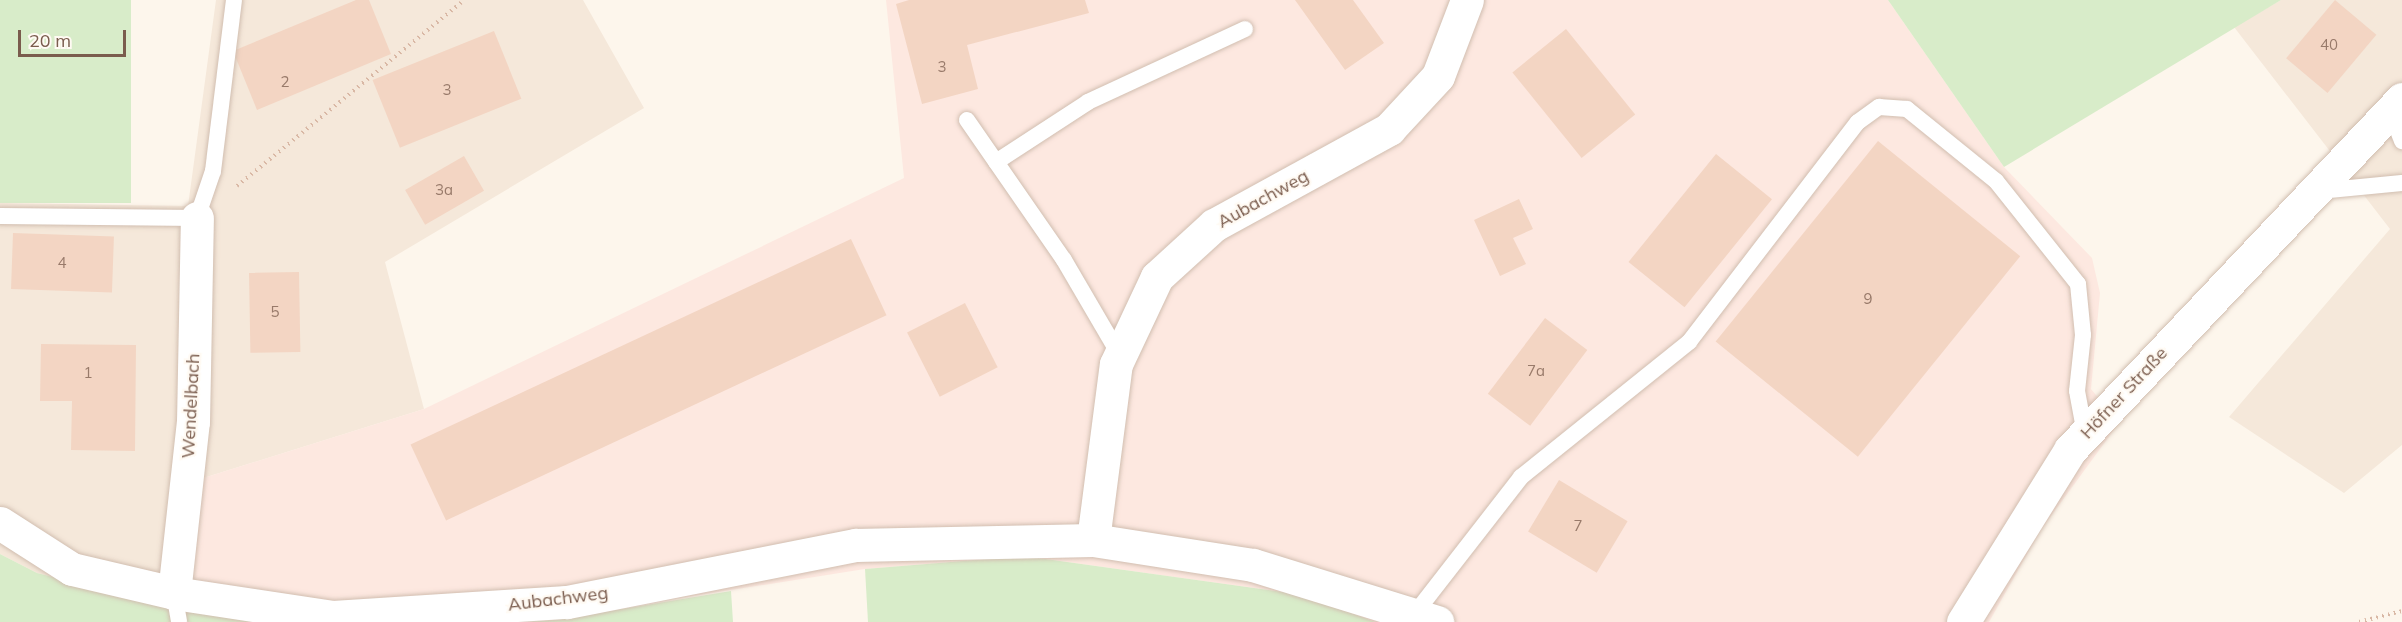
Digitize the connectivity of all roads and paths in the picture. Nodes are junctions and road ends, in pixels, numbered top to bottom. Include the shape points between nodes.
1 (234, 0) edge
2 (464, 0) edge
3 (1467, 0) edge
4 (1245, 29) dead end
5 (2398, 119) edge
6 (967, 120) dead end
7 (996, 162) junction
8 (2402, 183) edge
9 (2318, 191) junction
10 (0, 216) edge
11 (197, 218) junction
12 (1120, 356) junction
13 (2085, 434) junction
14 (0, 523) edge
15 (1093, 540) junction
16 (177, 608) edge
17 (2402, 611) edge
18 (1427, 617) edge
19 (1964, 622) edge
20 (2359, 622) edge

1 - 11 lane via 213,171
2 - 11 path
3 - 12 street, Aubachweg via 1438,76 1389,129 1214,225 1157,277
4 - 7 lane via 1088,102
5 - 9 street, Höfner Straße
6 - 7 lane
7 - 12 lane via 1064,260
8 - 9 lane
9 - 13 street, Höfner Straße
10 - 11 lane
11 - 16 street, Wendelbach via 193,422
12 - 15 street, Aubachweg
13 - 18 lane via 2077,391 2083,335 2078,284 1996,181 1907,109 1879,107 1858,122 1689,342 1521,477
13 - 19 street, Höfner Straße via 2070,450
14 - 16 street, Aubachweg via 72,569
15 - 16 street, Aubachweg via 855,545 567,602 333,617
15 - 18 street, Aubachweg via 1253,565
17 - 20 path

